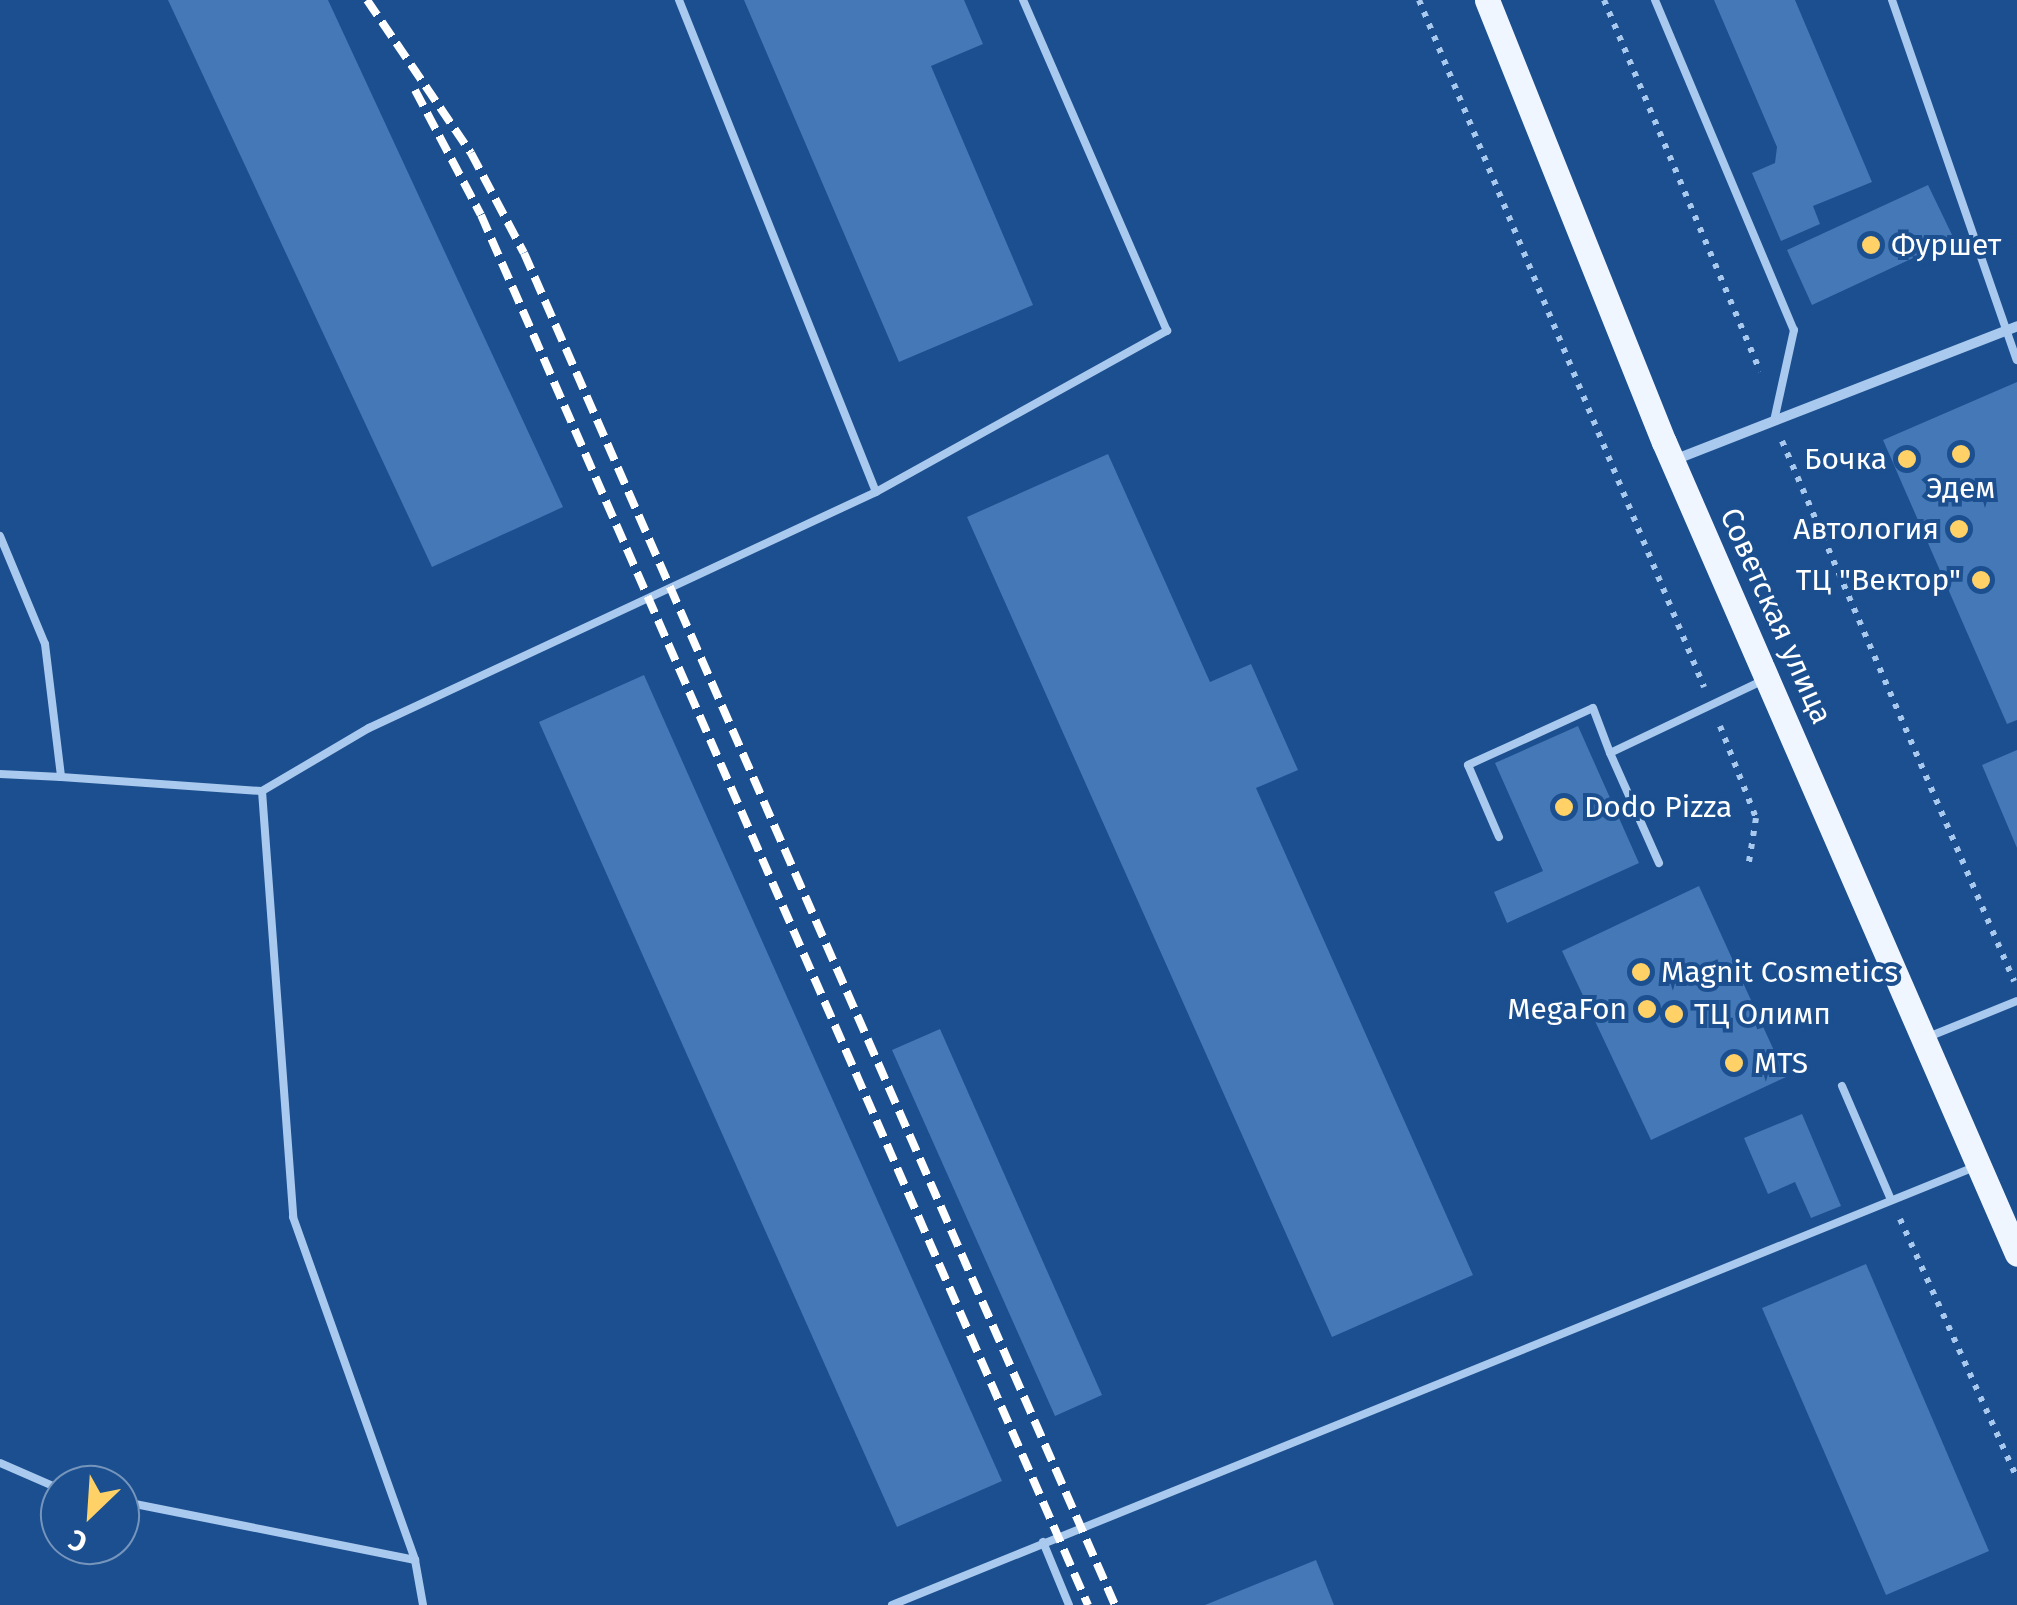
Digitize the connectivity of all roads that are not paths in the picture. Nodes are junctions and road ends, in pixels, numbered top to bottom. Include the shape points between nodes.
1 (679, 0) edge
2 (1023, 0) edge
3 (1487, 0) edge
4 (1655, 0) edge
5 (1892, 0) edge
6 (2011, 328) edge
7 (2017, 360) edge
8 (1774, 421) junction
9 (1673, 461) junction
10 (876, 492) junction
11 (0, 536) edge
12 (1768, 678) junction
13 (1610, 753) junction
14 (0, 774) edge
15 (61, 777) junction
16 (262, 791) junction
17 (1498, 837) dead end
18 (1659, 863) dead end
19 (2017, 1000) edge
20 (1924, 1039) junction
21 (1842, 1086) dead end
22 (1981, 1164) junction
23 (1892, 1200) junction
24 (2017, 1254) edge
25 (0, 1464) edge
26 (40, 1481) edge
27 (140, 1505) edge
28 (1044, 1542) junction
29 (416, 1560) junction
30 (423, 1605) edge
31 (892, 1605) edge
32 (1069, 1605) edge

1 - 10 lane
2 - 10 lane via 1168,331
3 - 9 main road, Советская улица
4 - 8 lane via 1794,330
5 - 6 lane
6 - 7 lane
6 - 8 street
8 - 9 street
9 - 12 main road, Советская улица
10 - 16 lane via 368,728
11 - 15 lane via 45,644
12 - 13 lane
12 - 20 main road, Советская улица
13 - 17 lane via 1593,708 1468,765
13 - 18 lane
14 - 15 lane
15 - 16 lane
16 - 29 lane via 293,1218
19 - 20 lane
20 - 22 main road, Советская улица
21 - 23 lane
22 - 23 lane
22 - 24 main road, Советская улица
23 - 28 lane
25 - 26 lane
27 - 29 lane
28 - 31 lane
28 - 32 lane
29 - 30 lane

